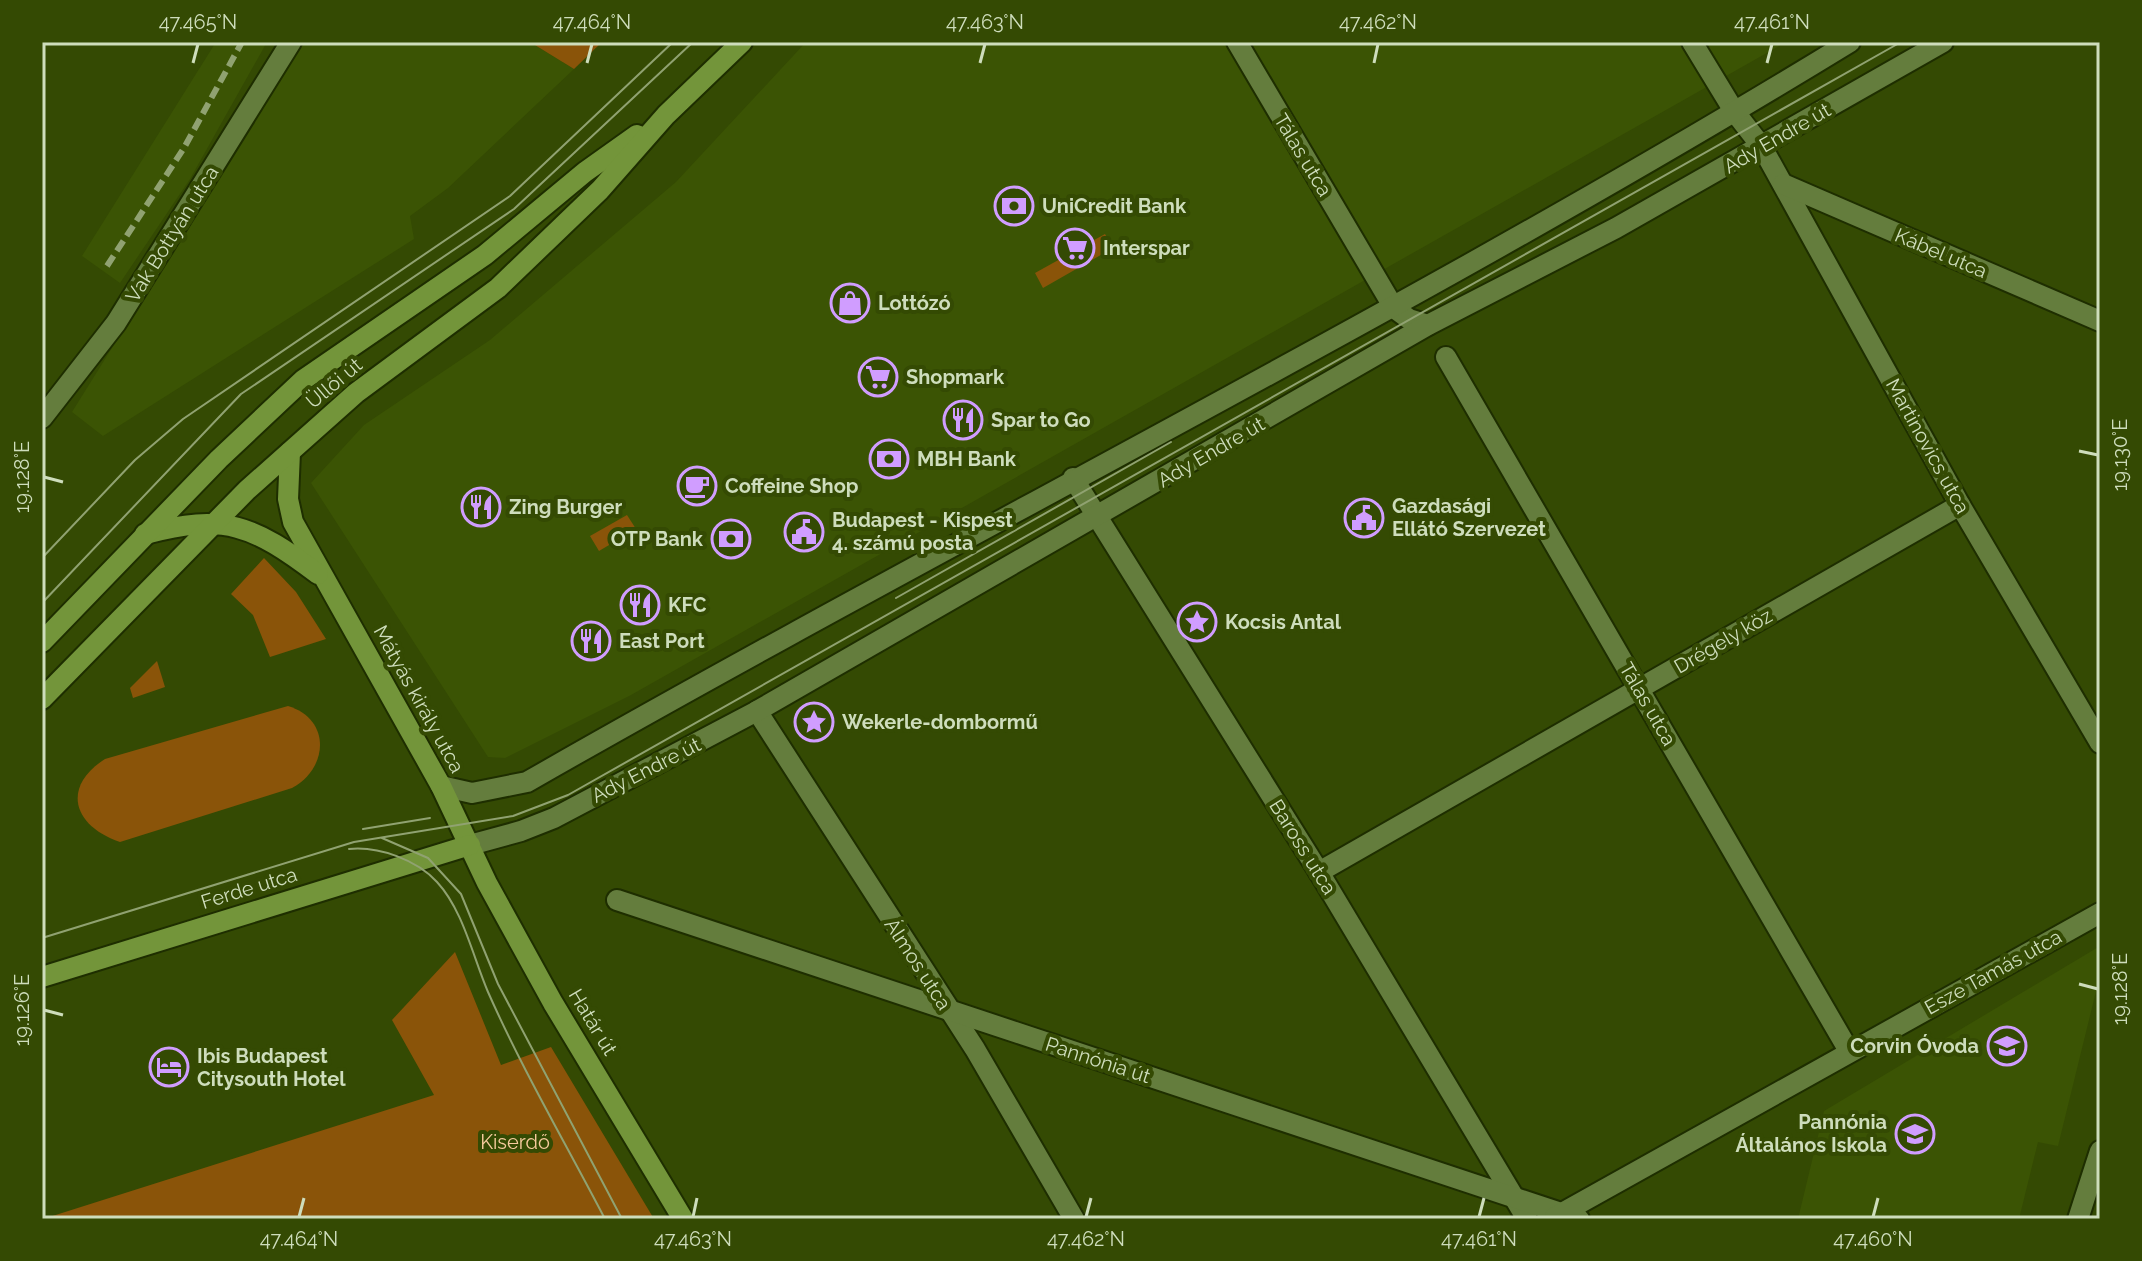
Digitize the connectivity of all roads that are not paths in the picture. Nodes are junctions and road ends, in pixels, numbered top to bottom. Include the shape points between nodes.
1 (291, 42) edge
2 (742, 42) edge
3 (1237, 42) edge
4 (1692, 42) edge
5 (1850, 42) edge
6 (1943, 42) edge
7 (1734, 111) junction
8 (666, 115) junction
9 (1762, 147) junction
10 (1783, 184) junction
11 (1394, 308) junction
12 (2100, 321) edge
13 (1428, 325) junction
14 (1391, 347) junction
15 (1446, 357) dead end
16 (42, 418) edge
17 (290, 452) junction
18 (1073, 478) junction
19 (1960, 505) junction
20 (1095, 517) junction
21 (214, 523) junction
22 (145, 534) junction
23 (324, 578) junction
24 (42, 642) edge
25 (1639, 689) junction
26 (42, 699) edge
27 (757, 711) junction
28 (2100, 743) edge
29 (441, 786) junction
30 (470, 845) junction
31 (1319, 872) junction
32 (617, 900) dead end
33 (2100, 913) edge
34 (42, 977) edge
35 (948, 1011) junction
36 (1849, 1051) junction
37 (2100, 1151) edge
38 (1513, 1196) junction
39 (1564, 1217) edge
40 (683, 1219) edge
41 (1074, 1219) edge
42 (1527, 1219) edge
43 (2078, 1219) edge

1 - 16 street, Vak Bottyán utca via 116,323
2 - 8 main road, Üllői út
3 - 11 street, Tálas utca
4 - 7 street, Martinovics utca
5 - 7 street, Ady Endre út
6 - 9 street, Ady Endre út
7 - 9 street, Martinovics utca
7 - 11 street, Ady Endre út
8 - 17 main road, Üllői út via 600,190 498,288 356,393
8 - 22 main road, Üllői út via 585,172 485,255 303,380
9 - 10 street, Martinovics utca
9 - 13 street, Ady Endre út
10 - 12 street, Kábel utca
10 - 19 street, Martinovics utca
11 - 13 street
11 - 14 street
11 - 18 street, Ady Endre út
13 - 14 street, Ady Endre út
14 - 20 street, Ady Endre út
15 - 25 street, Tálas utca
17 - 21 main road, Üllői út
17 - 23 main road, Mátyás király utca via 288,499 293,522
18 - 20 street, Baross utca
18 - 29 street, Ady Endre út via 527,782 472,793
19 - 25 street, Drégely köz
19 - 28 street, Martinovics utca
20 - 27 street, Ady Endre út
20 - 31 street, Baross utca
21 - 22 main road
21 - 23 main road via 255,531
21 - 26 main road, Üllői út
22 - 24 main road, Üllői út
23 - 29 main road, Mátyás király utca
25 - 31 street, Drégely köz
25 - 36 street, Tálas utca
27 - 30 street, Ady Endre út via 554,818
27 - 35 street, Álmos utca
29 - 30 main road, Mátyás király utca
30 - 34 main road, Ferde utca
30 - 40 main road, Határ út via 553,1003
31 - 38 street, Baross utca
32 - 35 street, Pannónia út
33 - 36 street, Esze Tamás utca
35 - 38 street, Pannónia út
35 - 41 street, Álmos utca
36 - 39 street, Esze Tamás utca
37 - 43 street
38 - 39 street, Pannónia út
38 - 42 street, Baross utca

